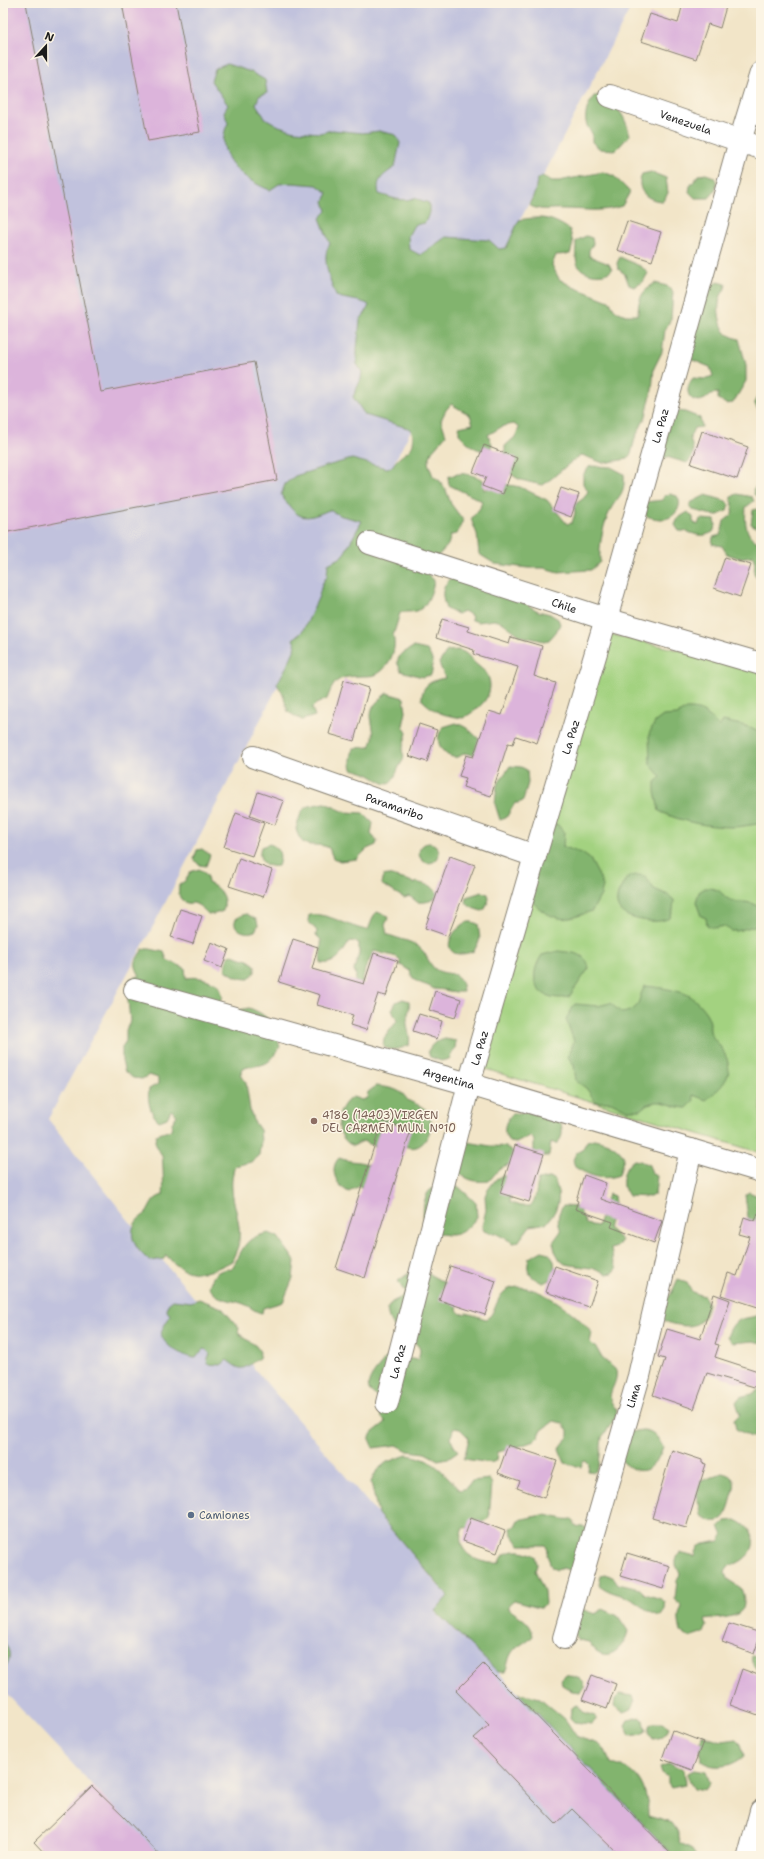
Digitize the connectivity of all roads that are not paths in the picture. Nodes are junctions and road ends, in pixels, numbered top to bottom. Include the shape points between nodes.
1 (761, 73) edge
2 (610, 96) dead end
3 (740, 142) junction
4 (761, 148) edge
5 (370, 543) dead end
6 (606, 619) junction
7 (761, 664) edge
8 (254, 757) dead end
9 (535, 856) junction
10 (135, 990) dead end
11 (469, 1084) junction
12 (690, 1150) junction
13 (761, 1171) edge
14 (387, 1403) dead end
15 (564, 1638) dead end
16 (761, 1811) edge
17 (749, 1856) edge

1 - 3 street, La Paz
2 - 3 street, Venezuela
3 - 4 street, Venezuela
3 - 6 street, La Paz
5 - 6 street, Chile
6 - 7 street, Chile
6 - 9 street, La Paz
8 - 9 street, Paramaribo
9 - 11 street, La Paz
10 - 11 street, Argentina
11 - 12 street, Argentina
11 - 14 street, La Paz
12 - 13 street, Argentina
12 - 15 street, Lima via 639,1376
16 - 17 street

